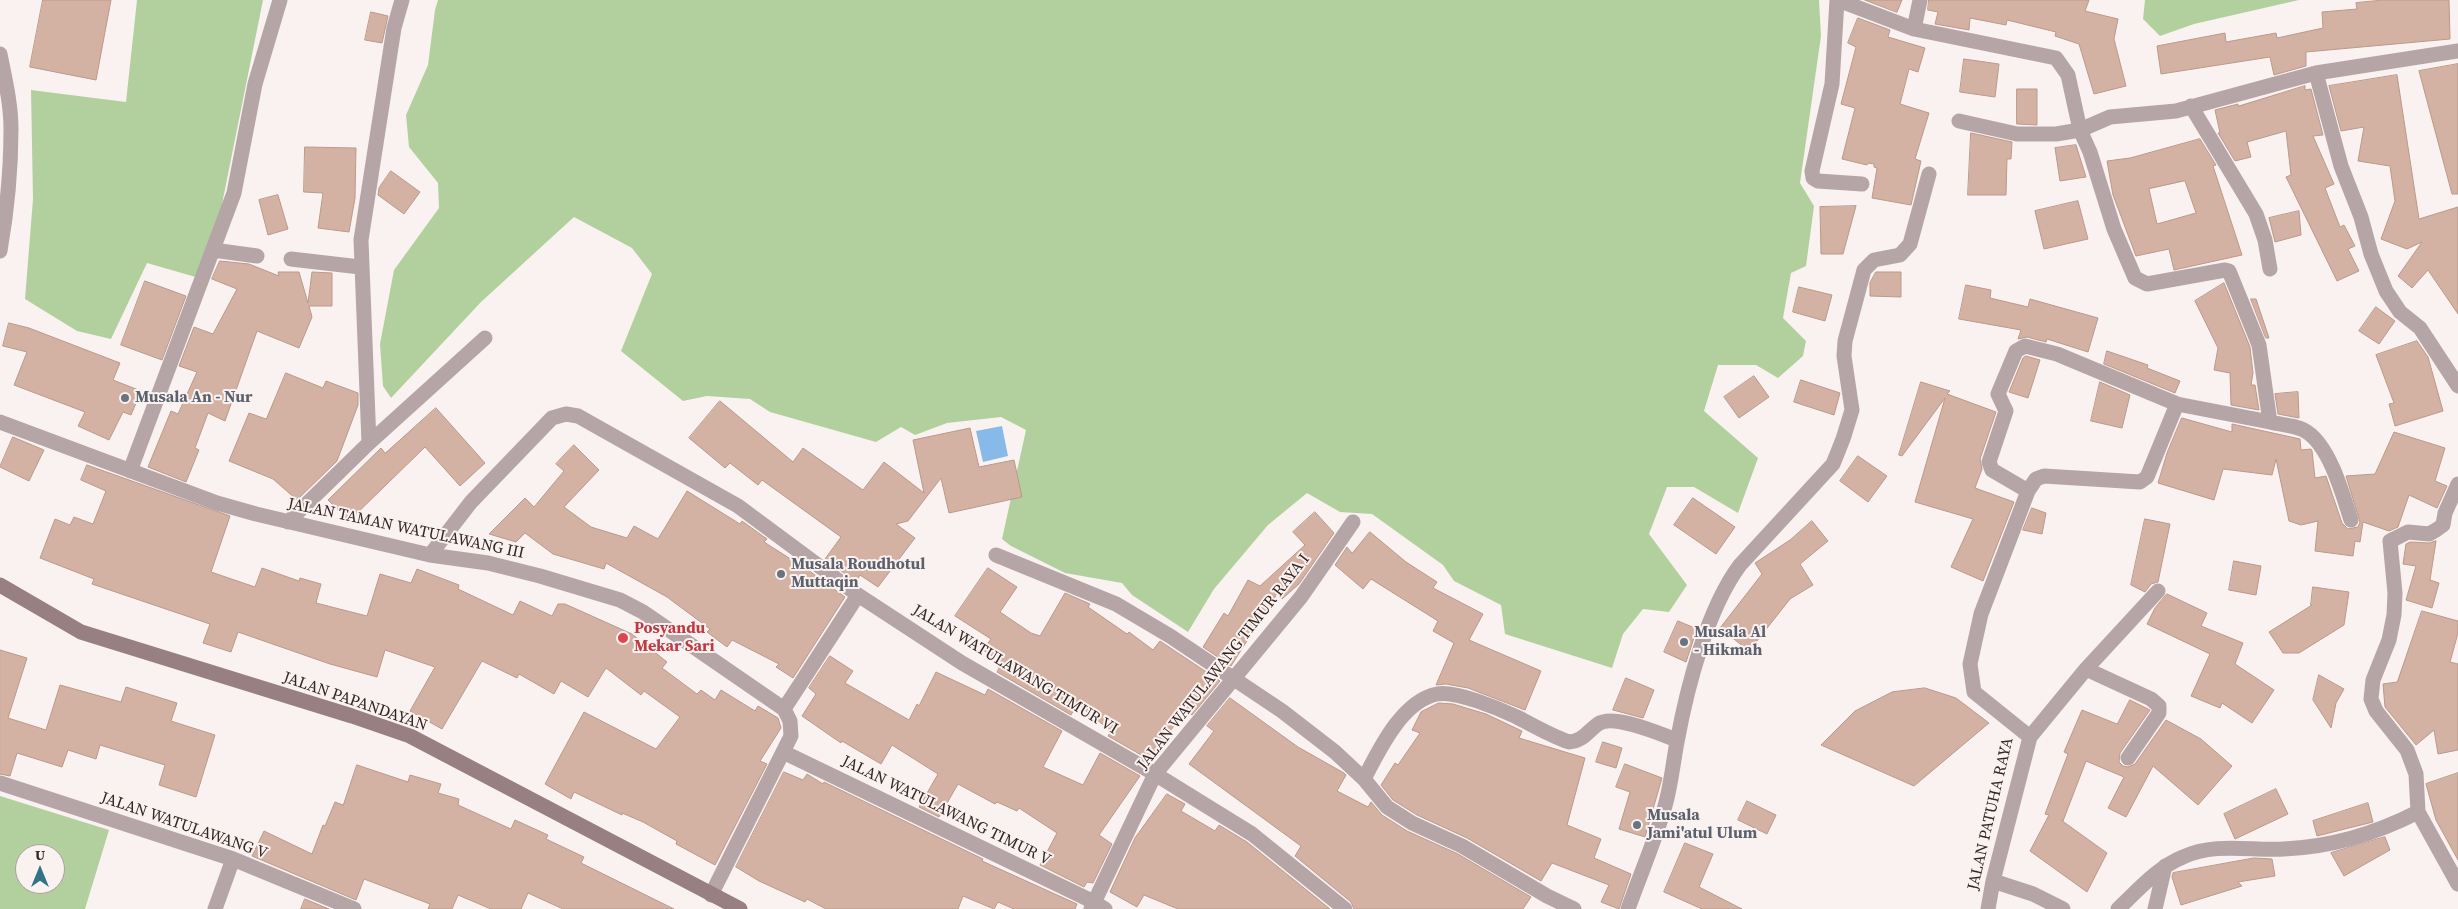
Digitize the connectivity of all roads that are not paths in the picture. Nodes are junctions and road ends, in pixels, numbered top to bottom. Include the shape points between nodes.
1 (280, 0) edge
2 (402, 0) edge
3 (1838, 0) edge
4 (1920, 0) edge
5 (1914, 30) junction
6 (2458, 52) edge
7 (0, 54) edge
8 (2316, 73) junction
9 (2192, 106) junction
10 (1959, 122) dead end
11 (2080, 130) junction
12 (1929, 174) dead end
13 (1862, 184) dead end
14 (213, 250) junction
15 (0, 252) edge
16 (257, 256) dead end
17 (291, 260) dead end
18 (360, 267) junction
19 (2270, 269) dead end
20 (485, 338) dead end
21 (2458, 386) edge
22 (2177, 404) junction
23 (0, 422) edge
24 (2270, 422) junction
25 (369, 444) junction
26 (130, 471) junction
27 (2458, 484) edge
28 (2028, 491) junction
29 (2351, 520) dead end
30 (288, 522) junction
31 (1353, 522) dead end
32 (430, 555) junction
33 (996, 555) dead end
34 (0, 585) edge
35 (2158, 591) dead end
36 (858, 595) junction
37 (2086, 669) junction
38 (1234, 679) junction
39 (784, 709) junction
40 (2030, 737) junction
41 (1677, 740) junction
42 (783, 752) junction
43 (2128, 758) dead end
44 (1154, 774) junction
45 (1364, 779) junction
46 (0, 783) edge
47 (2418, 812) junction
48 (234, 859) junction
49 (2165, 866) junction
50 (1993, 881) junction
51 (2458, 884) edge
52 (711, 895) junction
53 (1097, 907) edge
54 (216, 909) edge
55 (354, 909) edge
56 (740, 909) edge
57 (1345, 909) edge
58 (1574, 909) edge
59 (1628, 909) edge
60 (1988, 909) edge
61 (2063, 909) edge
62 (2118, 909) edge
63 (2155, 909) edge

1 - 14 street via 255,84 234,193
2 - 18 street via 394,28 361,240
3 - 5 street
3 - 13 street via 1832,84 1812,171 1813,178 1818,181
4 - 5 street
5 - 11 street via 2056,58 2068,76
6 - 8 street
7 - 15 street via 11,128 9,184
8 - 9 street
8 - 21 street via 2341,166 2386,291 2400,312 2420,328
9 - 11 street via 2176,111 2110,117
9 - 19 street via 2256,214
10 - 11 street via 2025,135
11 - 24 street via 2114,229 2138,282 2147,284 2225,270 2231,274 2259,345
12 - 41 street via 1906,251 1874,260 1864,270 1845,341 1844,356 1852,410 1833,464 1729,580 1692,678
14 - 16 street
14 - 26 street
17 - 18 street
18 - 25 street
20 - 25 street
22 - 24 street
22 - 28 street via 2144,480 2044,476 2036,479
22 - 28 street via 2057,354 2025,346 2020,348 1998,394 2006,411 1990,462 1992,470
23 - 26 street, JALAN TAMAN WATULAWANG III
24 - 29 street via 2305,430 2315,438 2330,465
25 - 30 street
26 - 30 street, JALAN TAMAN WATULAWANG III via 217,503
27 - 47 street via 2443,525 2429,534 2408,532 2390,541 2394,616 2389,640 2373,680 2371,699 2376,711 2407,750 2416,774
28 - 40 street, JALAN PATUHA RAYA via 1981,614 1970,664 1974,692
30 - 32 street, JALAN TAMAN WATULAWANG III
31 - 38 street, JALAN WATULAWANG TIMUR RAYA I
32 - 36 street, JALAN WATULAWANG TIMUR VI via 471,502 552,418 566,414 578,416 709,488 770,528
32 - 39 street, JALAN TAMAN WATULAWANG III via 488,563 620,600 643,612
33 - 38 street via 1116,604
34 - 52 main road, JALAN PAPANDAYAN via 81,632 410,736
35 - 37 street
36 - 39 street
36 - 44 street, JALAN WATULAWANG TIMUR VI via 962,663
37 - 40 street
37 - 43 street via 2151,699 2159,706 2159,713
38 - 44 street, JALAN WATULAWANG TIMUR RAYA I
38 - 45 street via 1282,711
39 - 42 street via 790,721 791,736
40 - 50 street, JALAN PATUHA RAYA
41 - 45 street via 1608,721 1599,723 1578,742 1569,742 1505,712 1449,693 1437,694 1411,707 1380,747
41 - 59 street via 1666,804
42 - 52 street
42 - 53 street, JALAN WATULAWANG TIMUR V
44 - 53 street, JALAN WATULAWANG TIMUR RAYA I
44 - 57 street, JALAN WATULAWANG TIMUR VI via 1252,834
45 - 58 street via 1387,807 1412,823 1462,846
46 - 48 street, JALAN WATULAWANG V
47 - 49 street via 2383,830 2332,844 2283,849 2200,850
47 - 51 street
48 - 54 street
48 - 55 street, JALAN WATULAWANG V
49 - 62 street
49 - 63 street
50 - 60 street, JALAN PATUHA RAYA
50 - 61 street via 2033,894
52 - 56 main road, JALAN PAPANDAYAN

